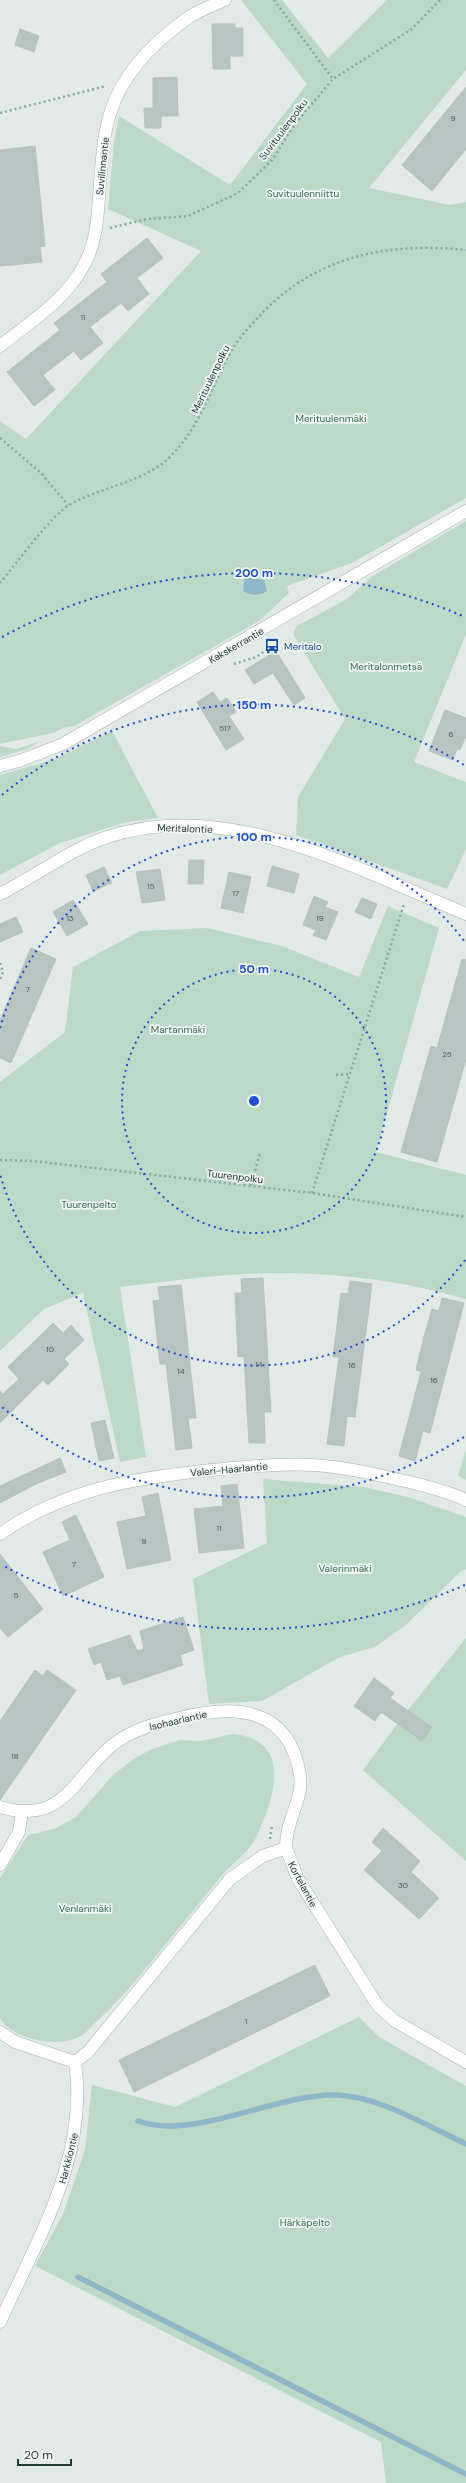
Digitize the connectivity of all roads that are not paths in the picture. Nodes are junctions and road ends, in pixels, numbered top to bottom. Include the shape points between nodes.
1 (225, 0) edge
2 (0, 346) edge
3 (466, 511) edge
4 (0, 766) edge
5 (0, 894) edge
6 (466, 913) edge
7 (466, 1500) edge
8 (0, 1534) edge
9 (0, 1807) edge
10 (22, 1811) junction
11 (286, 1848) junction
12 (0, 1865) edge
13 (0, 2032) edge
14 (75, 2062) junction
15 (466, 2062) edge
16 (0, 2322) edge

1 - 2 street, Suvilinnantie via 190,16 148,53 124,81 109,114 103,144 96,232 84,265 68,288 41,315
3 - 4 street, Kakskerrantie via 63,744
5 - 6 street, Meritalontie via 82,848 107,838 155,826 176,825 235,831 304,848
7 - 8 street, Valeri-Haarlantie via 422,1485 348,1469 286,1465 244,1467 141,1478 111,1484 46,1507
9 - 10 street, Isohaarlantie
10 - 11 street, Isohaarlantie via 49,1807 62,1798 76,1786 100,1756 130,1733 190,1715 233,1710 254,1713 275,1725 286,1736 298,1760 301,1777 299,1793 288,1823
10 - 12 street via 19,1832
11 - 14 street, Kortelantie via 263,1856 230,1879 88,2052
11 - 15 street, Kortelantie via 298,1879 378,2006 394,2021
13 - 14 street via 15,2042
14 - 16 street, Harkkiontie via 79,2088 74,2141 67,2168 55,2202

